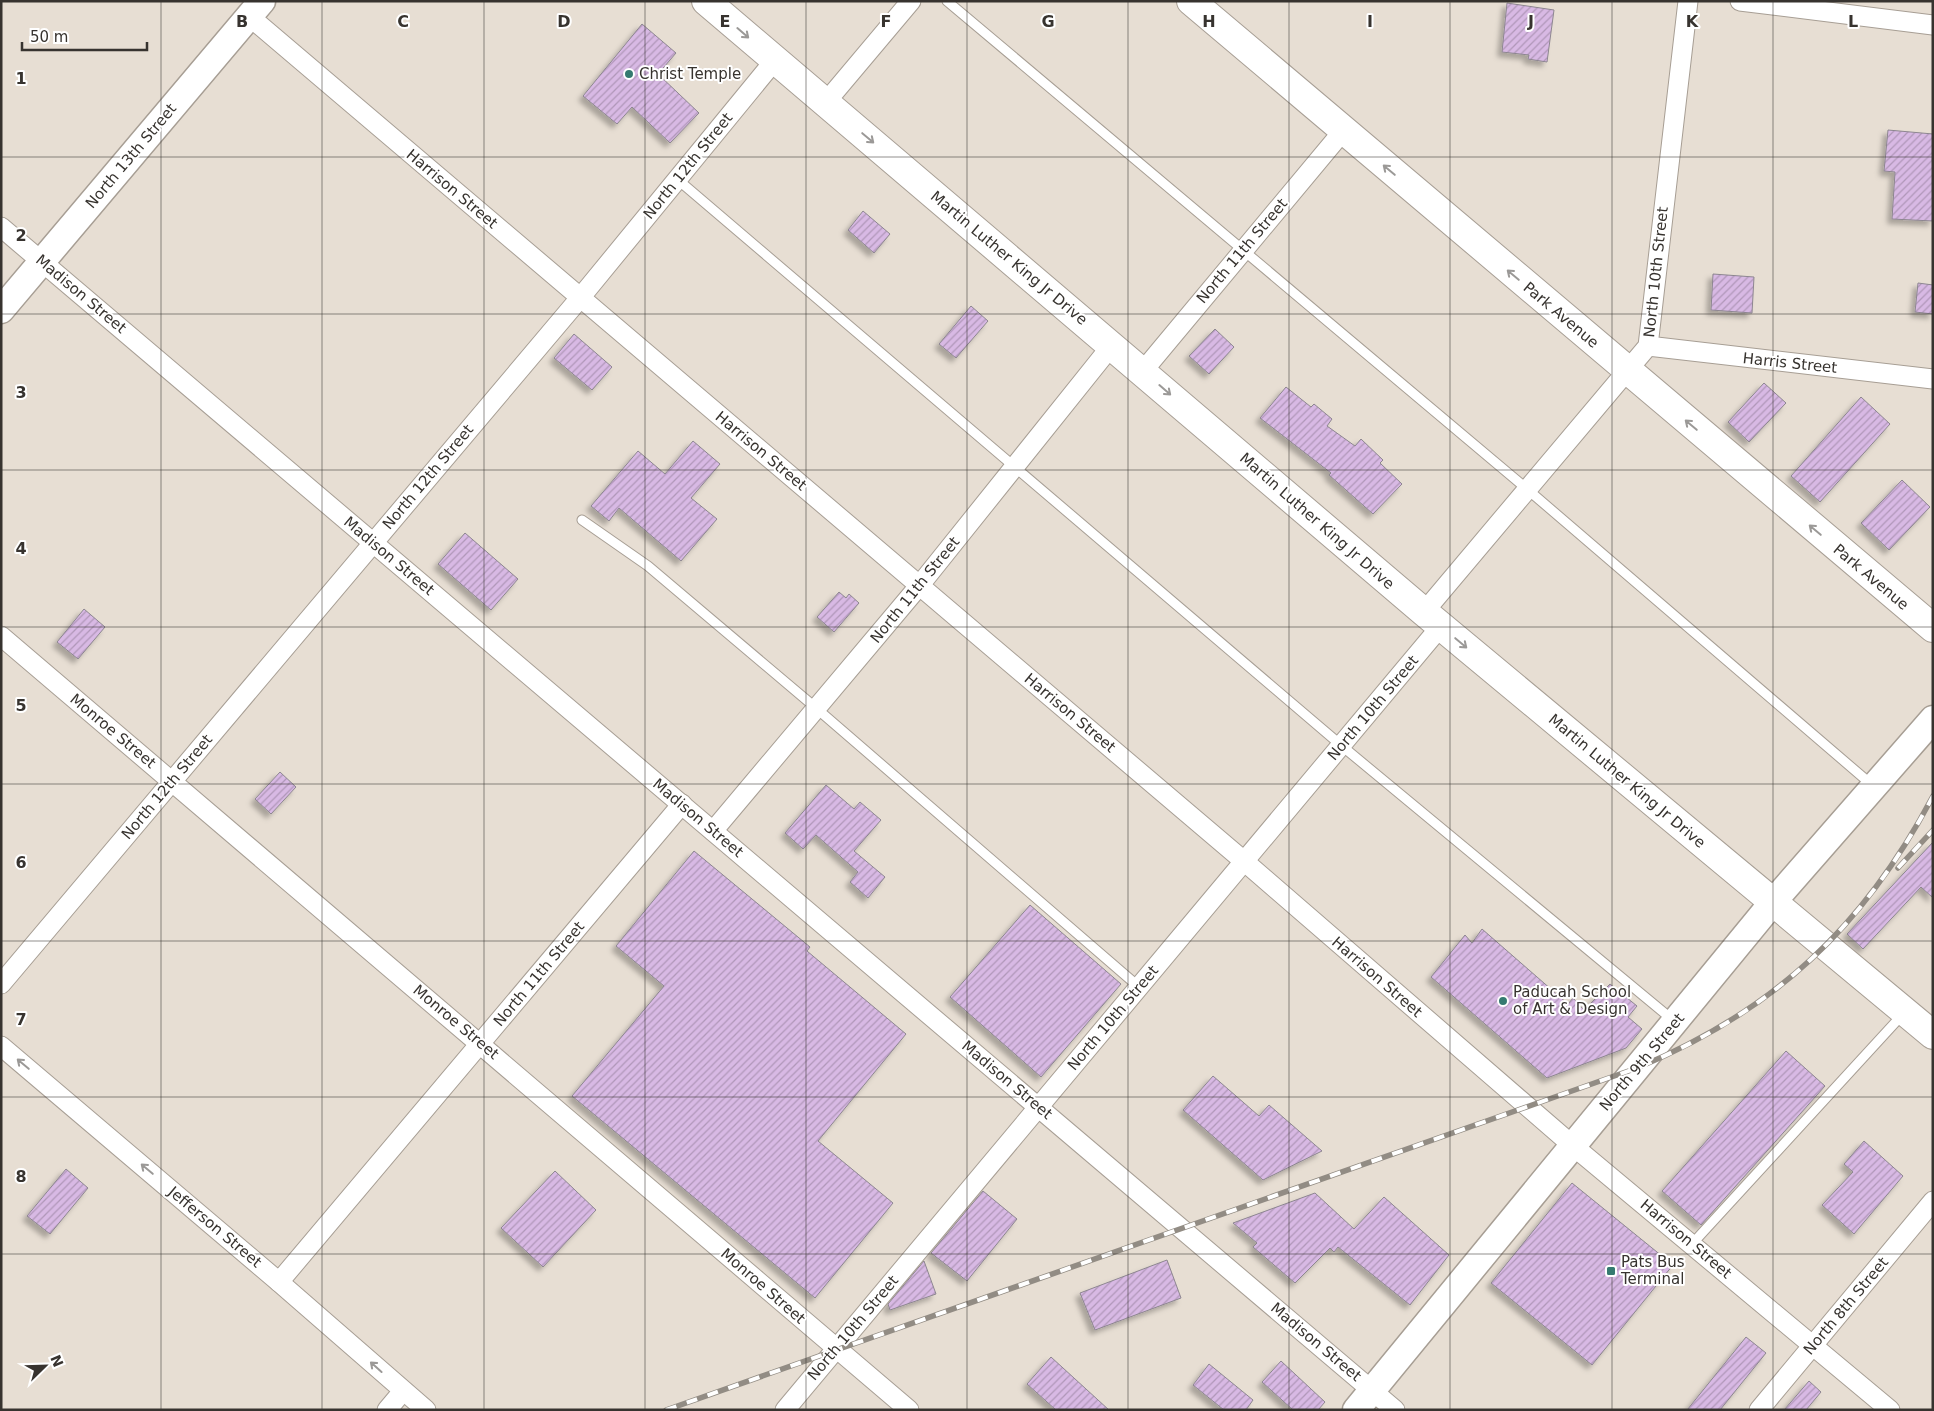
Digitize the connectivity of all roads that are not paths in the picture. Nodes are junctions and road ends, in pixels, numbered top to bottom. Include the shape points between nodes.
1 (706, 1) edge
2 (911, 1) edge
3 (947, 1) edge
4 (1191, 1) edge
5 (1688, 1) edge
6 (1740, 1) edge
7 (255, 9) edge
8 (1933, 25) edge
9 (775, 60) junction
10 (826, 102) junction
11 (1343, 131) junction
12 (677, 179) junction
13 (1, 227) edge
14 (1242, 249) junction
15 (42, 261) junction
16 (580, 298) junction
17 (1, 310) edge
18 (1112, 345) junction
19 (1648, 346) junction
20 (1142, 371) junction
21 (1627, 371) junction
22 (1933, 379) edge
23 (1014, 467) junction
24 (1527, 489) junction
25 (582, 520) dead end
26 (374, 543) junction
27 (919, 586) junction
28 (1433, 619) junction
29 (1933, 628) edge
30 (1, 636) edge
31 (816, 708) junction
32 (1933, 719) edge
33 (1342, 746) junction
34 (172, 781) junction
35 (1874, 787) junction
36 (682, 804) junction
37 (713, 830) junction
38 (1245, 862) junction
39 (1773, 902) junction
40 (1, 984) edge
41 (1139, 987) junction
42 (1904, 1012) junction
43 (1676, 1023) junction
44 (1933, 1035) edge
45 (481, 1043) junction
46 (1, 1046) edge
47 (1038, 1107) junction
48 (1572, 1145) junction
49 (1933, 1201) edge
50 (1692, 1244) junction
51 (279, 1282) junction
52 (1814, 1345) junction
53 (836, 1349) junction
54 (403, 1391) junction
55 (1364, 1400) edge
56 (387, 1410) edge
57 (426, 1410) edge
58 (785, 1410) edge
59 (909, 1410) edge
60 (1395, 1410) edge
61 (1759, 1410) edge
62 (1890, 1410) edge

1 -> 9 main road, Martin Luther King Jr Drive
2 - 10 street
3 - 14 lane
4 - 11 main road, Park Avenue
5 - 19 street, North 10th Street
6 - 8 street
7 - 15 street, North 13th Street
7 - 16 street, Harrison Street
9 - 10 main road, Martin Luther King Jr Drive
9 - 12 street, North 12th Street
10 -> 18 main road, Martin Luther King Jr Drive
11 - 14 street, North 11th Street
21 -> 11 main road, Park Avenue
12 - 16 street, North 12th Street
12 - 23 lane
13 - 15 street, Madison Street
14 - 20 street, North 11th Street
14 - 24 lane
15 - 17 street, North 13th Street
15 - 26 street, Madison Street
16 - 26 street, North 12th Street
16 - 27 street, Harrison Street
18 - 20 main road, Martin Luther King Jr Drive
18 - 23 street, North 11th Street
19 - 21 street, North 10th Street
19 - 22 street, Harris Street
20 -> 28 main road, Martin Luther King Jr Drive
21 - 24 street, North 10th Street
29 -> 21 main road, Park Avenue
23 - 27 street, North 11th Street
23 - 33 lane
24 - 28 street, North 10th Street
24 - 35 lane
25 - 31 lane via 648,566
26 - 34 street, North 12th Street
26 - 36 street, Madison Street
27 - 31 street, North 11th Street
27 - 38 street, Harrison Street
28 - 33 street, North 10th Street
28 -> 39 main road, Martin Luther King Jr Drive
30 - 34 street, Monroe Street
31 - 37 street, North 11th Street
31 - 41 lane
32 - 35 street, North 9th Street
33 - 38 street, North 10th Street
33 - 43 lane
34 - 40 street, North 12th Street
34 - 45 street, Monroe Street
35 - 39 street, North 9th Street
36 - 37 street, Madison Street
36 - 45 street, North 11th Street
37 - 47 street, Madison Street
38 - 41 street, North 10th Street
38 - 48 street, Harrison Street
39 - 42 main road, Martin Luther King Jr Drive
39 - 43 street, North 9th Street
41 - 47 street, North 10th Street
42 - 44 main road, Martin Luther King Jr Drive
42 - 50 lane
43 - 48 street, North 9th Street
45 - 51 street, North 11th Street
45 - 53 street, Monroe Street
51 -> 46 street, Jefferson Street
47 - 53 street, North 10th Street
47 - 55 street, Madison Street
48 - 50 street, Harrison Street
48 - 55 street, North 9th Street
49 - 52 street, North 8th Street
50 - 52 street, Harrison Street
54 -> 51 street, Jefferson Street
52 - 61 street, North 8th Street
52 - 62 street, Harrison Street
53 - 58 street, North 10th Street
53 - 59 street, Monroe Street
54 - 56 street
54 - 57 street, Jefferson Street
55 - 60 street, Madison Street

